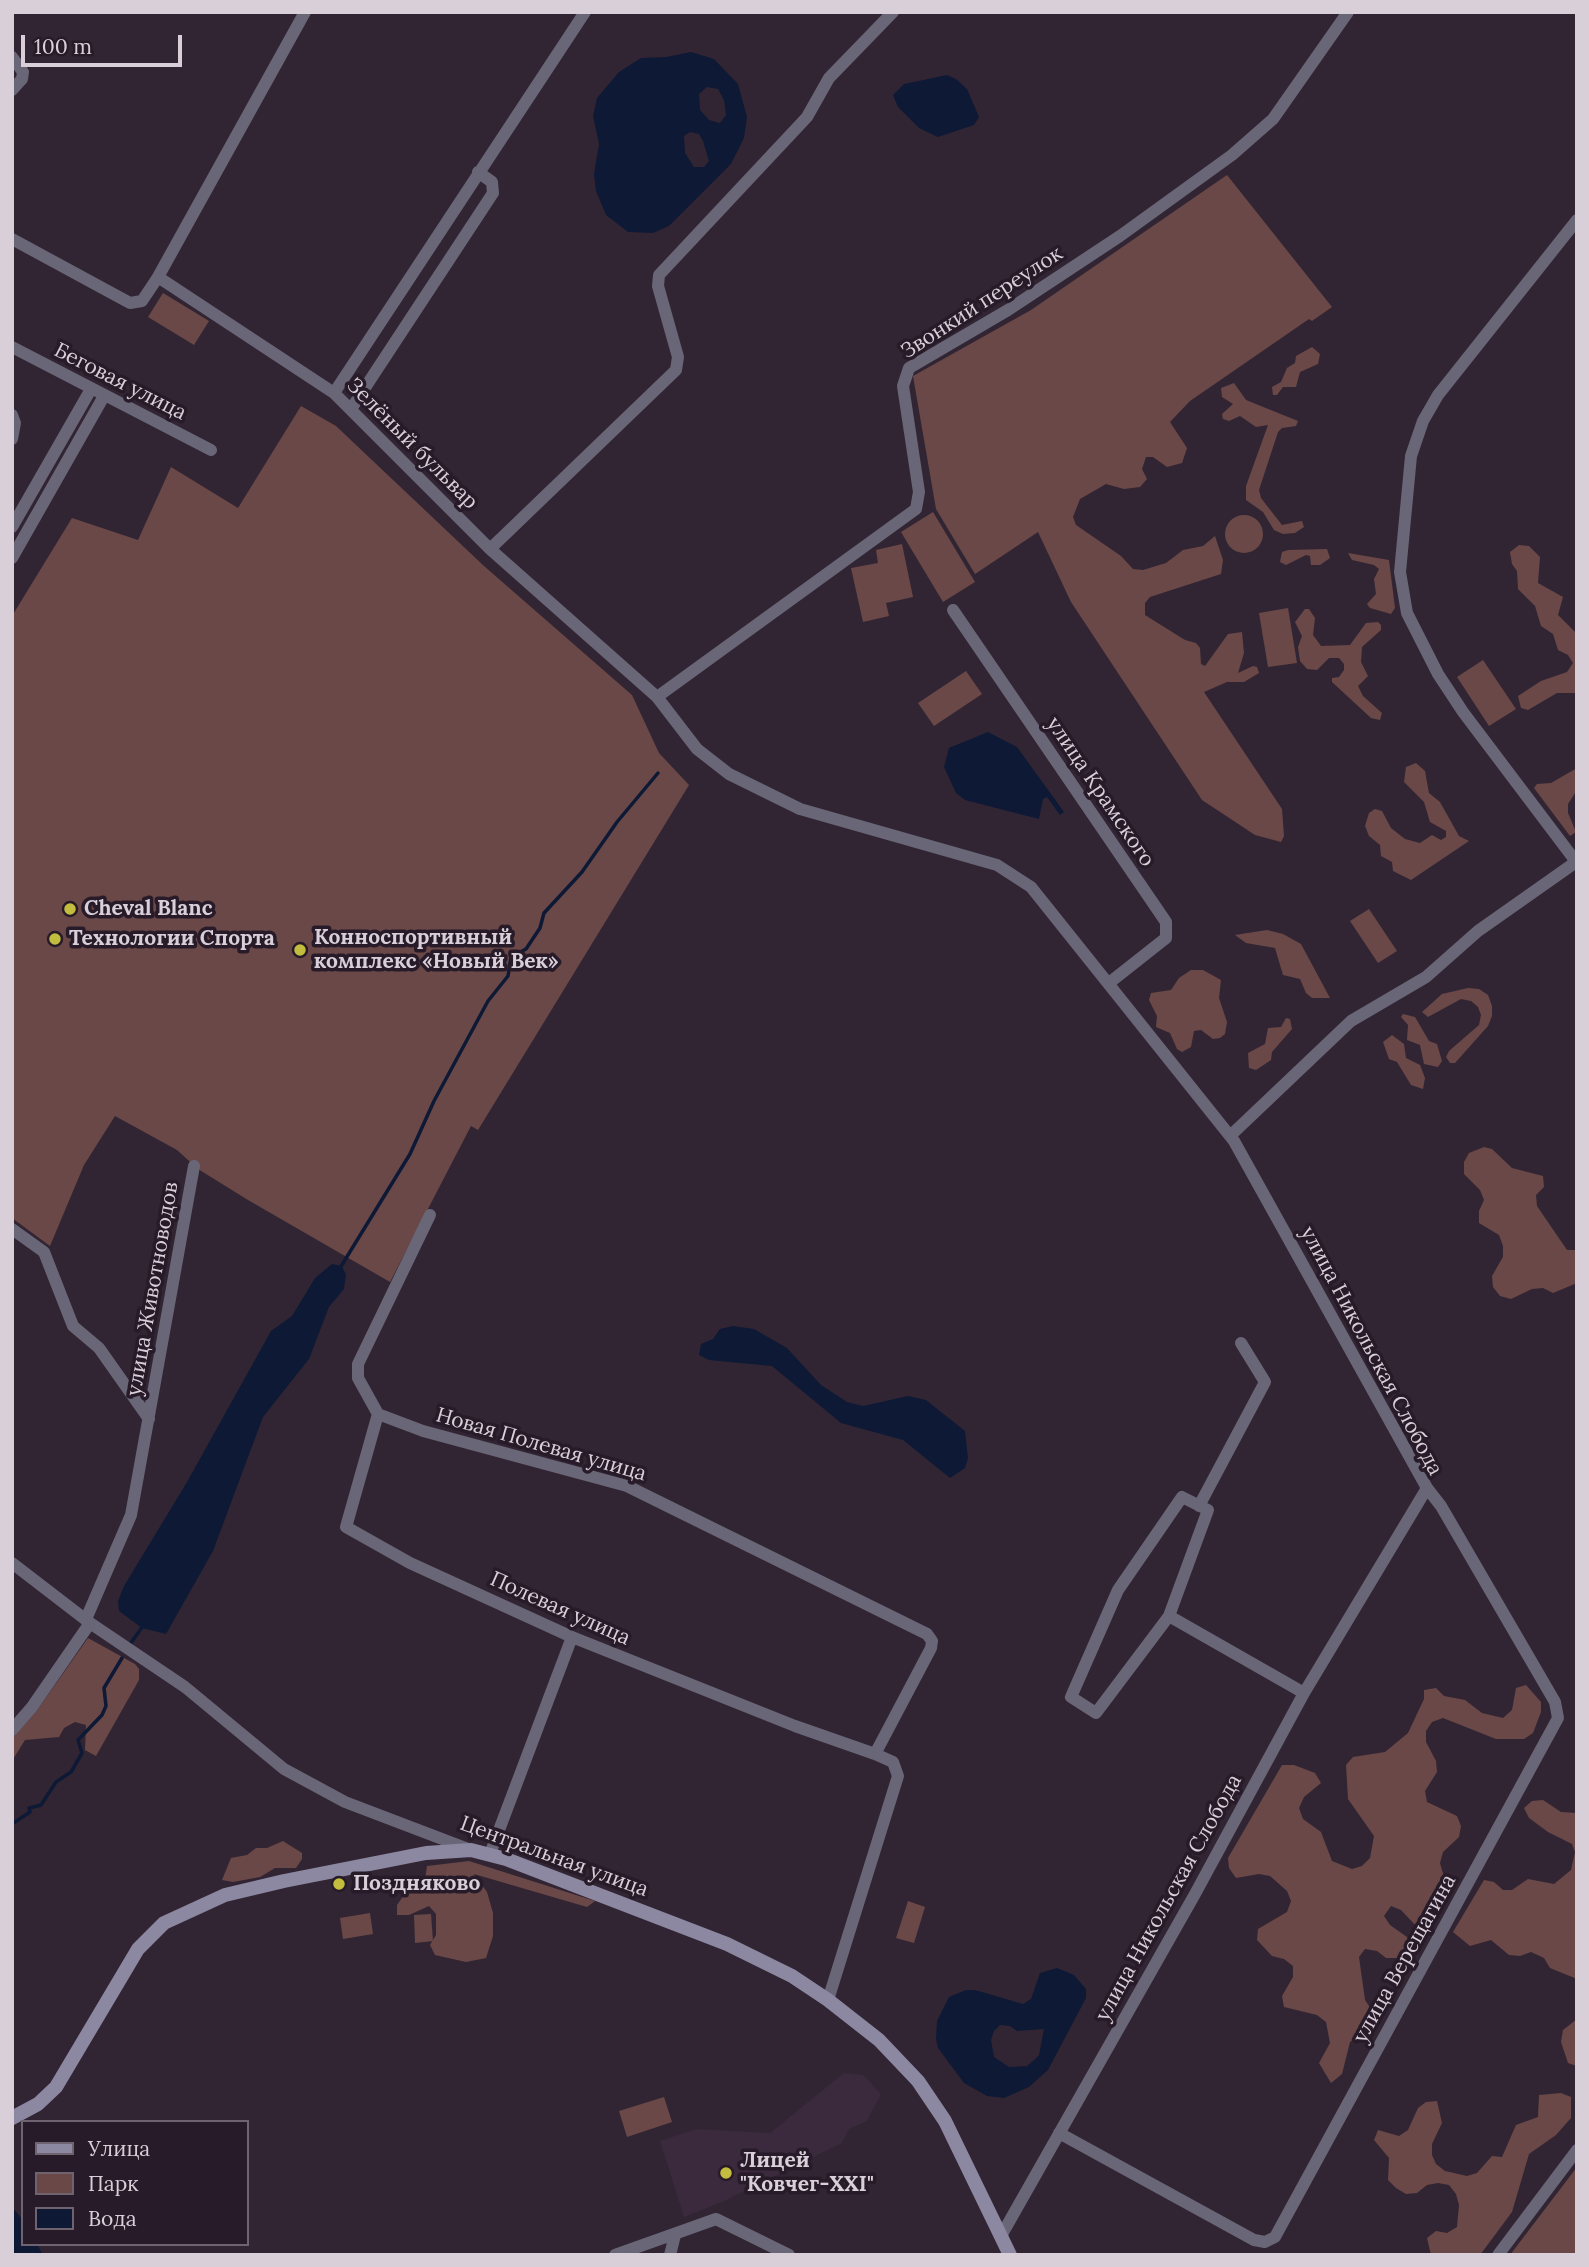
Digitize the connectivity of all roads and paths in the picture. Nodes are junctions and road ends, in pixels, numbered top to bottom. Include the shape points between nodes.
1 (305, 12) edge
2 (585, 12) edge
3 (893, 12) edge
4 (1348, 12) edge
5 (12, 57) edge
6 (12, 90) edge
7 (478, 172) junction
8 (1577, 220) edge
9 (12, 239) edge
10 (158, 277) junction
11 (12, 347) edge
12 (90, 389) junction
13 (334, 393) junction
14 (104, 396) junction
15 (351, 409) junction
16 (12, 415) edge
17 (12, 439) edge
18 (211, 450) dead end
19 (12, 527) edge
20 (490, 549) junction
21 (12, 558) edge
22 (953, 610) dead end
23 (657, 697) junction
24 (1576, 862) edge
25 (1109, 983) junction
26 (1230, 1136) junction
27 (194, 1166) dead end
28 (430, 1215) dead end
29 (12, 1229) edge
30 (1241, 1343) dead end
31 (378, 1414) junction
32 (149, 1419) junction
33 (1427, 1488) junction
34 (1199, 1506) junction
35 (12, 1563) edge
36 (1169, 1616) junction
37 (88, 1621) junction
38 (572, 1637) junction
39 (1304, 1693) junction
40 (12, 1730) edge
41 (875, 1754) junction
42 (471, 1850) junction
43 (489, 1854) junction
44 (828, 2000) junction
45 (12, 2118) edge
46 (1059, 2133) junction
47 (1577, 2150) edge
48 (675, 2235) junction
49 (1001, 2236) junction
50 (615, 2255) edge
51 (670, 2255) edge
52 (789, 2255) edge
53 (1010, 2255) edge
54 (1498, 2255) edge

1 - 10 street
2 - 7 street
3 - 20 street via 829,78 807,117 659,275 678,357 676,370
4 - 23 street, Звонкий переулок via 1273,119 1232,155 1008,310 909,368 903,386 919,492 916,509
5 - 6 street via 23,72
7 - 13 street
7 - 15 street via 492,181 493,193
8 - 24 street via 1423,421 1411,456 1399,572 1410,621 1438,674
9 - 10 street via 130,303 142,300
10 - 13 street, Зелёный бульвар
11 - 12 street, Беговая улица
12 - 14 street, Беговая улица
12 - 19 street
13 - 15 street, Зелёный бульвар
14 - 18 street, Беговая улица
14 - 21 street
15 - 20 street, Зелёный бульвар
16 - 17 street via 16,423
20 - 23 street, Зелёный бульвар
22 - 25 street, улица Крамского via 1166,922 1166,938
23 - 25 street, улица Никольская Слобода via 704,756 768,795 997,865 1019,877
24 - 26 street via 1478,931 1426,977 1351,1021
25 - 26 street, улица Никольская Слобода
26 - 33 street, улица Никольская Слобода
27 - 32 street, улица Животноводов
28 - 31 street via 358,1364 358,1378
29 - 32 street, улица Животноводов via 44,1252 73,1326 99,1348
30 - 34 street via 1265,1382
31 - 38 street, Полевая улица via 346,1527 410,1563
31 - 41 street, Новая Полевая улица via 423,1431 627,1486 927,1634 931,1648
32 - 37 street, улица Животноводов via 131,1515
33 - 39 street, улица Никольская Слобода
33 - 46 street, улица Верещагина via 1555,1702 1558,1718 1275,2237 1265,2242 1254,2240
34 - 36 street via 1208,1510
34 - 36 street via 1182,1497 1118,1590 1071,1697 1096,1713
35 - 37 street, Центральная улица
36 - 39 street
37 - 40 street, улица Животноводов
37 - 42 street, Центральная улица via 162,1669 251,1745 306,1783
38 - 41 street, Полевая улица
38 - 43 street
39 - 46 street, улица Никольская Слобода
41 - 44 street via 893,1762 898,1776
42 - 43 street, Центральная улица
42 - 45 street via 426,1853 284,1881 225,1895 163,1923 138,1949 56,2087 38,2104
43 - 44 street, Центральная улица via 727,1944 792,1976
44 - 49 street, Центральная улица via 879,2040 918,2081 946,2121
46 - 49 street, улица Никольская Слобода
47 - 54 street
48 - 50 street
48 - 51 street
48 - 52 street via 716,2218
49 - 53 street, Центральная улица

